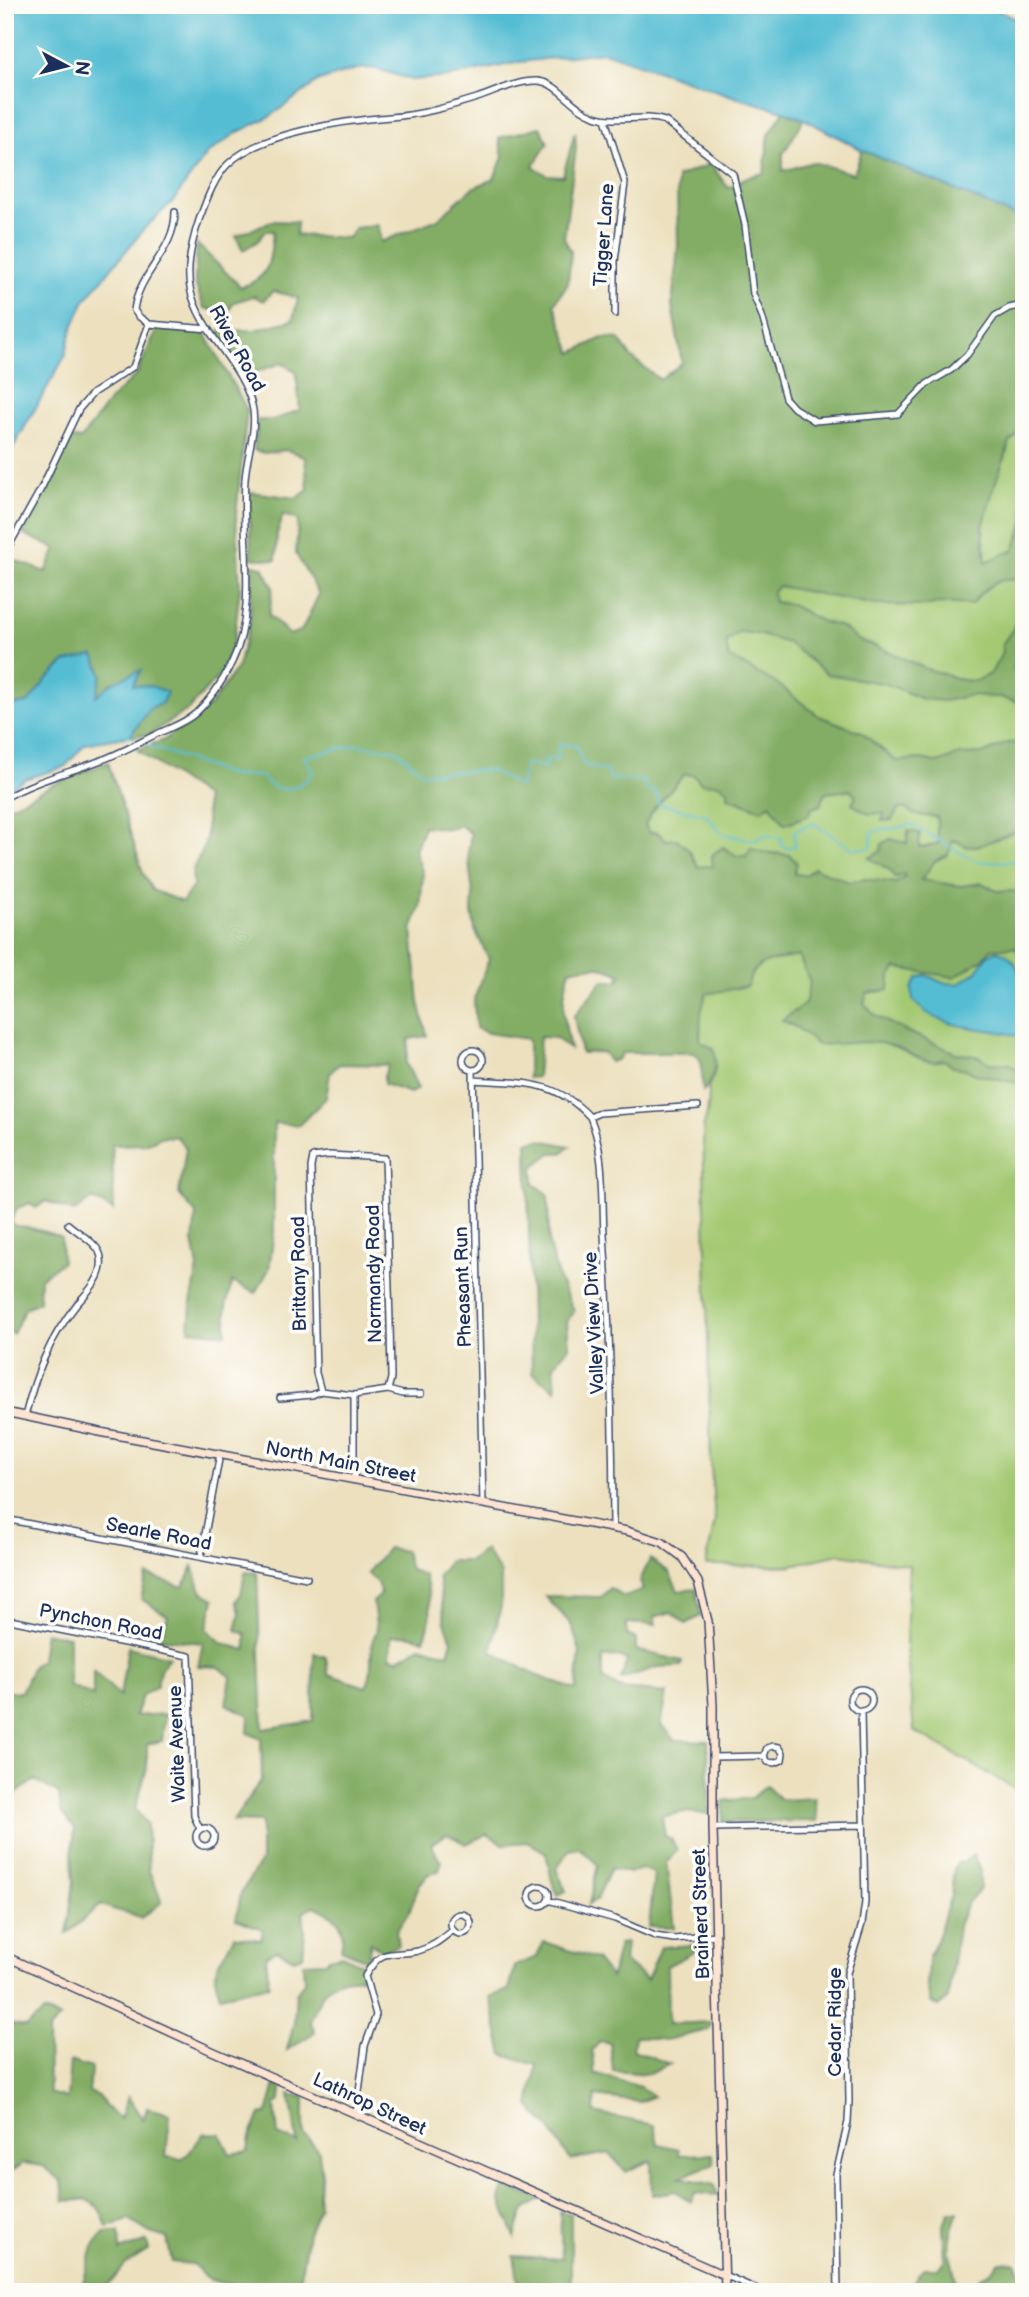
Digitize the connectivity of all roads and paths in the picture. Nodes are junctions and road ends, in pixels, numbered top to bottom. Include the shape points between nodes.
1 (605, 119) junction
2 (175, 212) dead end
3 (1024, 305) edge
4 (615, 314) dead end
5 (149, 324) junction
6 (209, 330) junction
7 (5, 553) edge
8 (5, 798) edge
9 (473, 1070) dead end
10 (473, 1080) junction
11 (698, 1106) dead end
12 (590, 1118) junction
13 (384, 1158) joint
14 (68, 1224) dead end
15 (388, 1390) junction
16 (321, 1391) junction
17 (421, 1394) dead end
18 (354, 1395) junction
19 (280, 1398) dead end
20 (5, 1412) edge
21 (25, 1416) junction
22 (220, 1454) junction
23 (354, 1480) junction
24 (483, 1504) junction
25 (5, 1519) edge
26 (613, 1528) junction
27 (670, 1547) joint
28 (201, 1556) junction
29 (307, 1578) dead end
30 (5, 1619) edge
31 (189, 1656) joint
32 (862, 1712) junction
33 (764, 1756) dead end
34 (713, 1757) junction
35 (863, 1825) junction
36 (713, 1828) junction
37 (200, 1829) dead end
38 (548, 1900) dead end
39 (453, 1930) dead end
40 (716, 1936) junction
41 (5, 1956) edge
42 (356, 2114) junction
43 (724, 2275) junction
44 (725, 2292) edge
45 (764, 2292) edge
46 (838, 2292) edge

1 - 3 street, River Road via 665,121 733,174 753,294 785,398 815,422 898,414 927,384 967,355 995,316
1 - 4 street, Tigger Lane via 625,183 615,261
1 - 6 street, River Road via 585,114 557,89 537,81 414,115 297,133 243,152 215,183 193,239 190,288
2 - 5 street via 174,233 135,302 134,310
5 - 6 street
5 - 7 street via 133,368 93,393 79,409
6 - 8 street, River Road via 253,406 243,501 245,622 233,661 193,716 103,760
9 - 10 street, Pheasant Run
10 - 12 street via 548,1088 563,1094
10 - 24 street, Pheasant Run
11 - 12 street via 599,1113
12 - 26 street, Valley View Drive via 598,1152 607,1277
13 - 15 street, Normandy Road
13 - 16 street, Brittany Road via 314,1157 314,1325
14 - 21 street via 96,1246 102,1258 99,1274 44,1355
15 - 17 street
15 - 18 street
16 - 18 street
16 - 19 street
18 - 23 street
20 - 21 street, North Main Street
21 - 22 street, North Main Street
22 - 23 street, North Main Street
22 - 28 street
23 - 24 street, North Main Street
24 - 26 street, North Main Street
25 - 28 street, Searle Road
26 - 27 street, North Main Street
27 - 34 street, Brainerd Street via 693,1573 706,1611
28 - 29 street, Searle Road
30 - 31 street, Pynchon Road
31 - 37 street, Waite Avenue via 194,1816
32 - 32 street, Cedar Ridge via 854,1709 851,1701 852,1694 861,1689 871,1699
32 - 35 street, Cedar Ridge
33 - 34 street
34 - 36 street, Brainerd Street
35 - 36 street
35 - 46 street, Cedar Ridge via 864,1910 847,1973 849,2115 836,2174
36 - 40 street, Brainerd Street
38 - 40 street via 615,1919 654,1936
39 - 42 street via 435,1945 385,1954 365,1976 376,2015 365,2046
40 - 43 street, Brainerd Street
41 - 42 street, Lathrop Street
42 - 43 street, Lathrop Street
43 - 44 street, Brainerd Street
43 - 45 street

